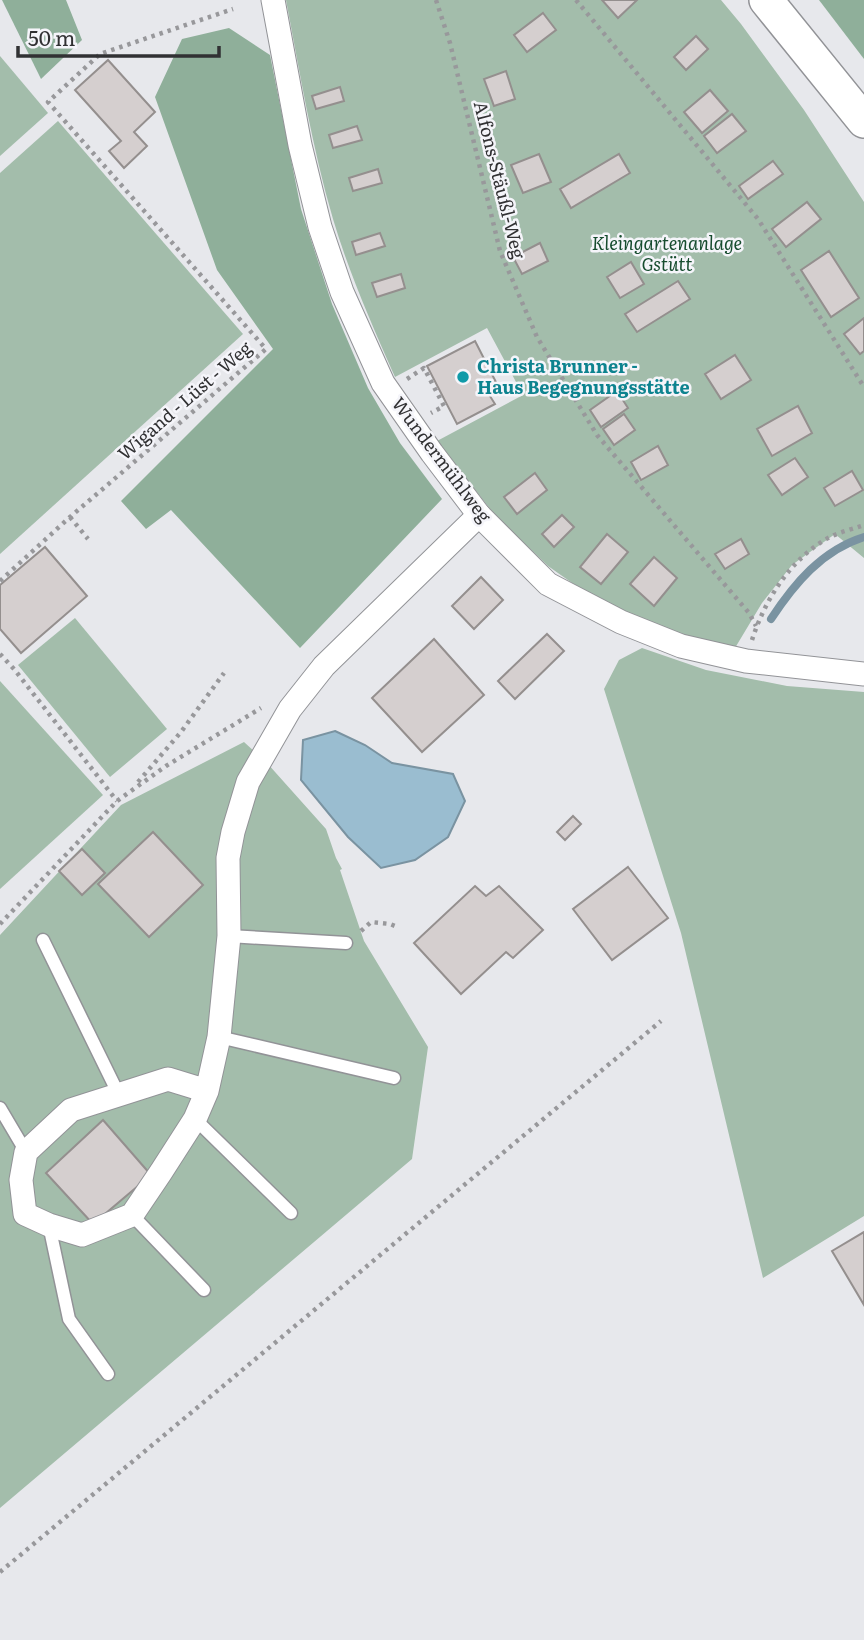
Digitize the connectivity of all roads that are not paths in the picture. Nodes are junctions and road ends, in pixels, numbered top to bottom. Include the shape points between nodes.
1 (273, 0) edge
2 (766, 0) edge
3 (864, 121) edge
4 (479, 515) junction
5 (864, 674) edge
6 (229, 936) junction
7 (43, 940) dead end
8 (345, 943) road end
9 (219, 1037) junction
10 (394, 1078) dead end
11 (207, 1091) junction
12 (119, 1095) junction
13 (0, 1108) edge
14 (195, 1119) junction
15 (26, 1152) junction
16 (291, 1213) dead end
17 (132, 1215) junction
18 (50, 1225) junction
19 (204, 1290) dead end
20 (108, 1374) dead end

1 - 4 street, Wundermühlweg via 300,145 342,292 388,391
2 - 3 main road
4 - 5 street, Wundermühlweg via 548,584 633,627 681,646 746,660
4 - 6 street via 324,666 290,709 248,782 233,832 228,858
6 - 8 lane
6 - 9 street
7 - 12 lane
9 - 10 lane
9 - 11 street
11 - 12 street via 168,1079
11 - 14 street
12 - 15 street via 71,1110
13 - 15 lane
14 - 16 lane
14 - 17 street
15 - 18 street via 21,1180 25,1214
17 - 18 street via 82,1235
17 - 19 lane
18 - 20 lane via 69,1319

